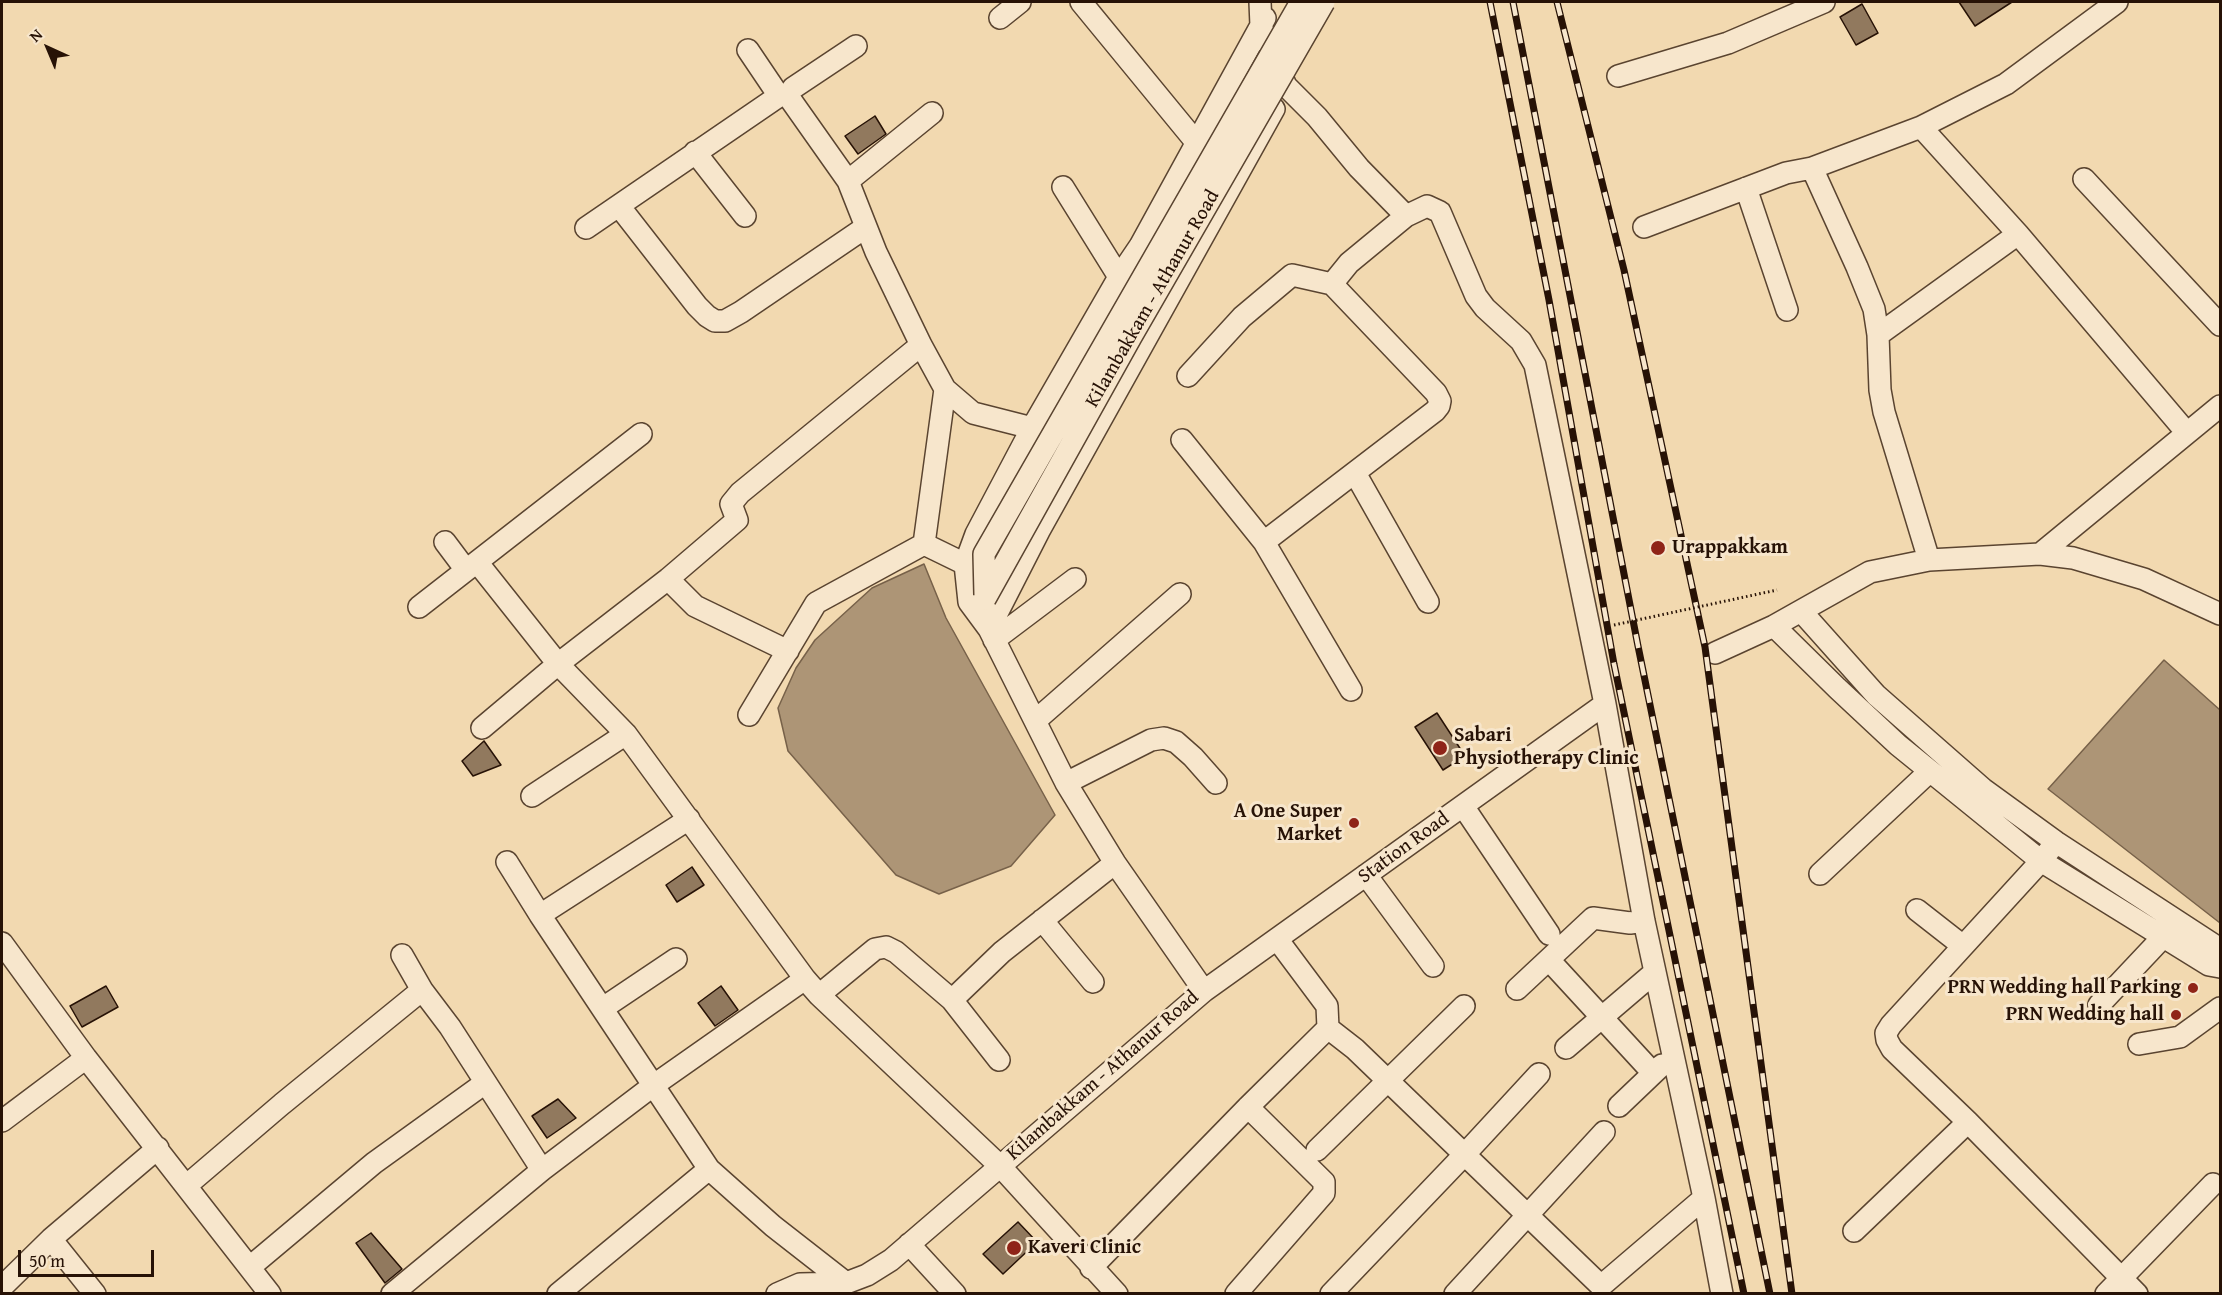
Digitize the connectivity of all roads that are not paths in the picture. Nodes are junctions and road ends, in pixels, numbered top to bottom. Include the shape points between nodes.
1 (1020, 2) edge
2 (1081, 2) edge
3 (1260, 2) edge
4 (1274, 2) edge
5 (1301, 2) edge
6 (1324, 2) edge
7 (1336, 2) edge
8 (1824, 2) edge
9 (2117, 2) edge
10 (1000, 18) dead end
11 (1261, 26) junction
12 (856, 46) dead end
13 (748, 50) dead end
14 (1618, 76) dead end
15 (1286, 86) junction
16 (783, 96) junction
17 (932, 113) dead end
18 (1921, 127) junction
19 (1196, 142) junction
20 (695, 152) junction
21 (1812, 168) junction
22 (2084, 179) dead end
23 (848, 180) junction
24 (1063, 187) dead end
25 (1746, 188) junction
26 (619, 206) junction
27 (745, 216) dead end
28 (1406, 216) junction
29 (866, 227) junction
30 (1644, 227) dead end
31 (586, 228) dead end
32 (2018, 234) junction
33 (1119, 277) junction
34 (1332, 284) junction
35 (1787, 310) dead end
36 (2220, 325) edge
37 (1878, 335) junction
38 (921, 345) junction
39 (1188, 376) dead end
40 (945, 389) junction
41 (2220, 406) edge
42 (1032, 428) junction
43 (2187, 433) junction
44 (641, 434) dead end
45 (1182, 440) dead end
46 (1355, 473) junction
47 (445, 542) dead end
48 (1264, 542) junction
49 (924, 544) junction
50 (2040, 554) junction
51 (1929, 560) junction
52 (965, 564) junction
53 (471, 566) junction
54 (668, 579) junction
55 (1075, 579) dead end
56 (1180, 594) dead end
57 (985, 598) junction
58 (1428, 602) dead end
59 (419, 607) dead end
60 (1801, 611) junction
61 (2220, 614) edge
62 (1774, 626) junction
63 (992, 634) junction
64 (788, 651) junction
65 (1715, 652) dead end
66 (558, 664) junction
67 (1351, 690) dead end
68 (1605, 704) junction
69 (749, 715) dead end
70 (1035, 721) junction
71 (482, 728) dead end
72 (626, 734) junction
73 (1929, 772) junction
74 (1066, 783) junction
75 (1216, 783) dead end
76 (532, 796) dead end
77 (1463, 806) junction
78 (689, 819) junction
79 (2056, 842) junction
80 (2041, 861) junction
81 (507, 862) dead end
82 (1114, 863) junction
83 (1820, 874) dead end
84 (1366, 875) junction
85 (1917, 910) dead end
86 (540, 915) junction
87 (1042, 920) junction
88 (1644, 921) junction
89 (1549, 934) dead end
90 (2163, 937) junction
91 (1277, 939) junction
92 (2, 943) edge
93 (1963, 946) junction
94 (2220, 949) edge
95 (402, 955) dead end
96 (676, 959) dead end
97 (1549, 960) junction
98 (1433, 966) dead end
99 (2220, 967) edge
100 (1655, 972) junction
101 (1093, 982) dead end
102 (812, 987) junction
103 (1516, 989) dead end
104 (422, 990) junction
105 (1204, 991) junction
106 (952, 1000) junction
107 (2099, 1005) dead end
108 (1464, 1006) dead end
109 (603, 1008) junction
110 (2220, 1008) edge
111 (1602, 1016) junction
112 (1328, 1028) junction
113 (2139, 1044) dead end
114 (1566, 1048) dead end
115 (1673, 1056) junction
116 (86, 1058) junction
117 (999, 1060) dead end
118 (1653, 1073) junction
119 (1539, 1074) dead end
120 (1389, 1081) junction
121 (485, 1083) junction
122 (654, 1084) junction
123 (1619, 1106) dead end
124 (1248, 1107) junction
125 (2, 1121) edge
126 (1968, 1122) junction
127 (1604, 1132) dead end
128 (158, 1148) junction
129 (1317, 1150) dead end
130 (1465, 1154) junction
131 (1001, 1167) junction
132 (709, 1169) junction
133 (542, 1170) junction
134 (2213, 1184) dead end
135 (186, 1186) junction
136 (1704, 1198) junction
137 (1527, 1217) junction
138 (1854, 1231) dead end
139 (51, 1239) junction
140 (909, 1244) junction
141 (250, 1267) junction
142 (1091, 1268) junction
143 (2122, 1277) junction
144 (846, 1283) junction
145 (2, 1287) edge
146 (1597, 1290) edge
147 (95, 1293) edge
148 (270, 1293) edge
149 (392, 1293) edge
150 (558, 1293) edge
151 (777, 1293) edge
152 (955, 1293) edge
153 (1117, 1293) edge
154 (1236, 1293) edge
155 (1331, 1293) edge
156 (1455, 1293) edge
157 (1722, 1293) edge
158 (2106, 1293) edge
159 (2137, 1293) edge

1 - 10 street
2 - 19 street
3 - 11 street
4 - 11 street
5 - 57 street, Kilambakkam - Athanur Road, bridge via 984,554
6 - 57 street, Kilambakkam - Athanur Road, bridge
7 - 15 street
8 - 14 street via 1728,43
9 - 18 street via 2006,84
11 - 15 street
11 - 19 street
12 - 16 street
13 - 16 street
15 - 28 street
15 - 63 street via 1039,531
16 - 20 street
16 - 23 street
17 - 23 street
18 - 21 street
18 - 32 street
19 - 33 street
20 - 26 street
20 - 27 street
21 - 25 street
21 - 37 street via 1874,309
22 - 36 street
23 - 29 street
24 - 33 street
25 - 30 street
25 - 35 street
26 - 29 street via 697,306 716,321 725,321 741,312
26 - 31 street
28 - 34 street via 1349,263
28 - 68 street via 1427,206 1440,212 1476,296 1521,341 1532,360
29 - 38 street
32 - 37 street
32 - 43 street
33 - 42 street
34 - 39 street via 1292,275 1242,317
34 - 46 street via 1440,401 1435,411
37 - 51 street via 1884,412
38 - 40 street
38 - 54 street via 740,493 731,504 737,520
40 - 42 street via 973,413
40 - 49 street
41 - 43 street
42 - 52 street via 976,534
43 - 50 street
44 - 53 street
45 - 48 street
46 - 48 street
46 - 58 street
47 - 53 street
48 - 67 street
49 - 52 street
49 - 64 street via 816,603
50 - 51 street
50 - 61 street via 2073,558 2144,579
51 - 60 street via 1870,572
52 - 63 street via 969,602
53 - 59 street
53 - 66 street
54 - 64 street via 695,606
54 - 66 street
55 - 63 street
56 - 70 street
57 - 63 street, Kilambakkam - Athanur Road
60 - 62 street
60 - 79 street via 1876,695 1983,789
62 - 65 street
62 - 73 street
63 - 70 street, Kilambakkam - Athanur Road
64 - 69 street
66 - 71 street
66 - 72 street
68 - 77 street, Station Road
68 - 88 street
70 - 74 street, Kilambakkam - Athanur Road
72 - 76 street
72 - 78 street
73 - 80 street
73 - 83 street
74 - 75 street via 1151,740 1164,738 1176,742 1194,757
74 - 82 street, Kilambakkam - Athanur Road
77 - 84 street, Station Road
77 - 89 street
78 - 86 street
78 - 102 street
79 - 80 street
79 - 94 street
80 - 90 street
80 - 93 street
81 - 86 street
82 - 87 street
82 - 105 street, Kilambakkam - Athanur Road
84 - 91 street, Station Road
84 - 98 street
85 - 93 street
86 - 109 street
87 - 101 street
87 - 106 street
88 - 97 street via 1593,918
88 - 100 street
90 - 99 street via 2209,965
90 - 107 street
91 - 105 street, Station Road
91 - 112 street via 1327,1006
92 - 116 street
93 - 126 street via 1886,1033 1892,1048
95 - 104 street
96 - 109 street
97 - 103 street
97 - 111 street
100 - 111 street
100 - 115 street
102 - 106 street via 875,949 886,948 896,952
102 - 122 street
102 - 131 street
104 - 121 street
104 - 135 street
105 - 131 street, Kilambakkam - Athanur Road
106 - 117 street
108 - 120 street
109 - 122 street
110 - 113 street via 2180,1037
111 - 114 street
111 - 118 street
112 - 120 street
112 - 124 street
115 - 118 street
115 - 136 street
116 - 125 street
116 - 128 street
118 - 123 street
119 - 130 street
120 - 129 street
120 - 130 street
121 - 133 street
121 - 141 street via 374,1163
122 - 132 street
122 - 133 street
124 - 142 street
124 - 154 street via 1324,1182 1324,1193
126 - 138 street
126 - 143 street
127 - 137 street
128 - 135 street
128 - 139 street
130 - 137 street
130 - 155 street
131 - 140 street, Kilambakkam - Athanur Road
131 - 142 street
132 - 144 street
132 - 150 street
133 - 149 street
134 - 143 street
135 - 141 street
136 - 146 street
136 - 157 street
137 - 146 street
137 - 156 street
139 - 145 street
139 - 147 street
140 - 144 street, Kilambakkam - Athanur Road via 867,1275
140 - 152 street
141 - 148 street
142 - 153 street
143 - 158 street
143 - 159 street
144 - 151 street, Kilambakkam - Athanur Road via 800,1284

